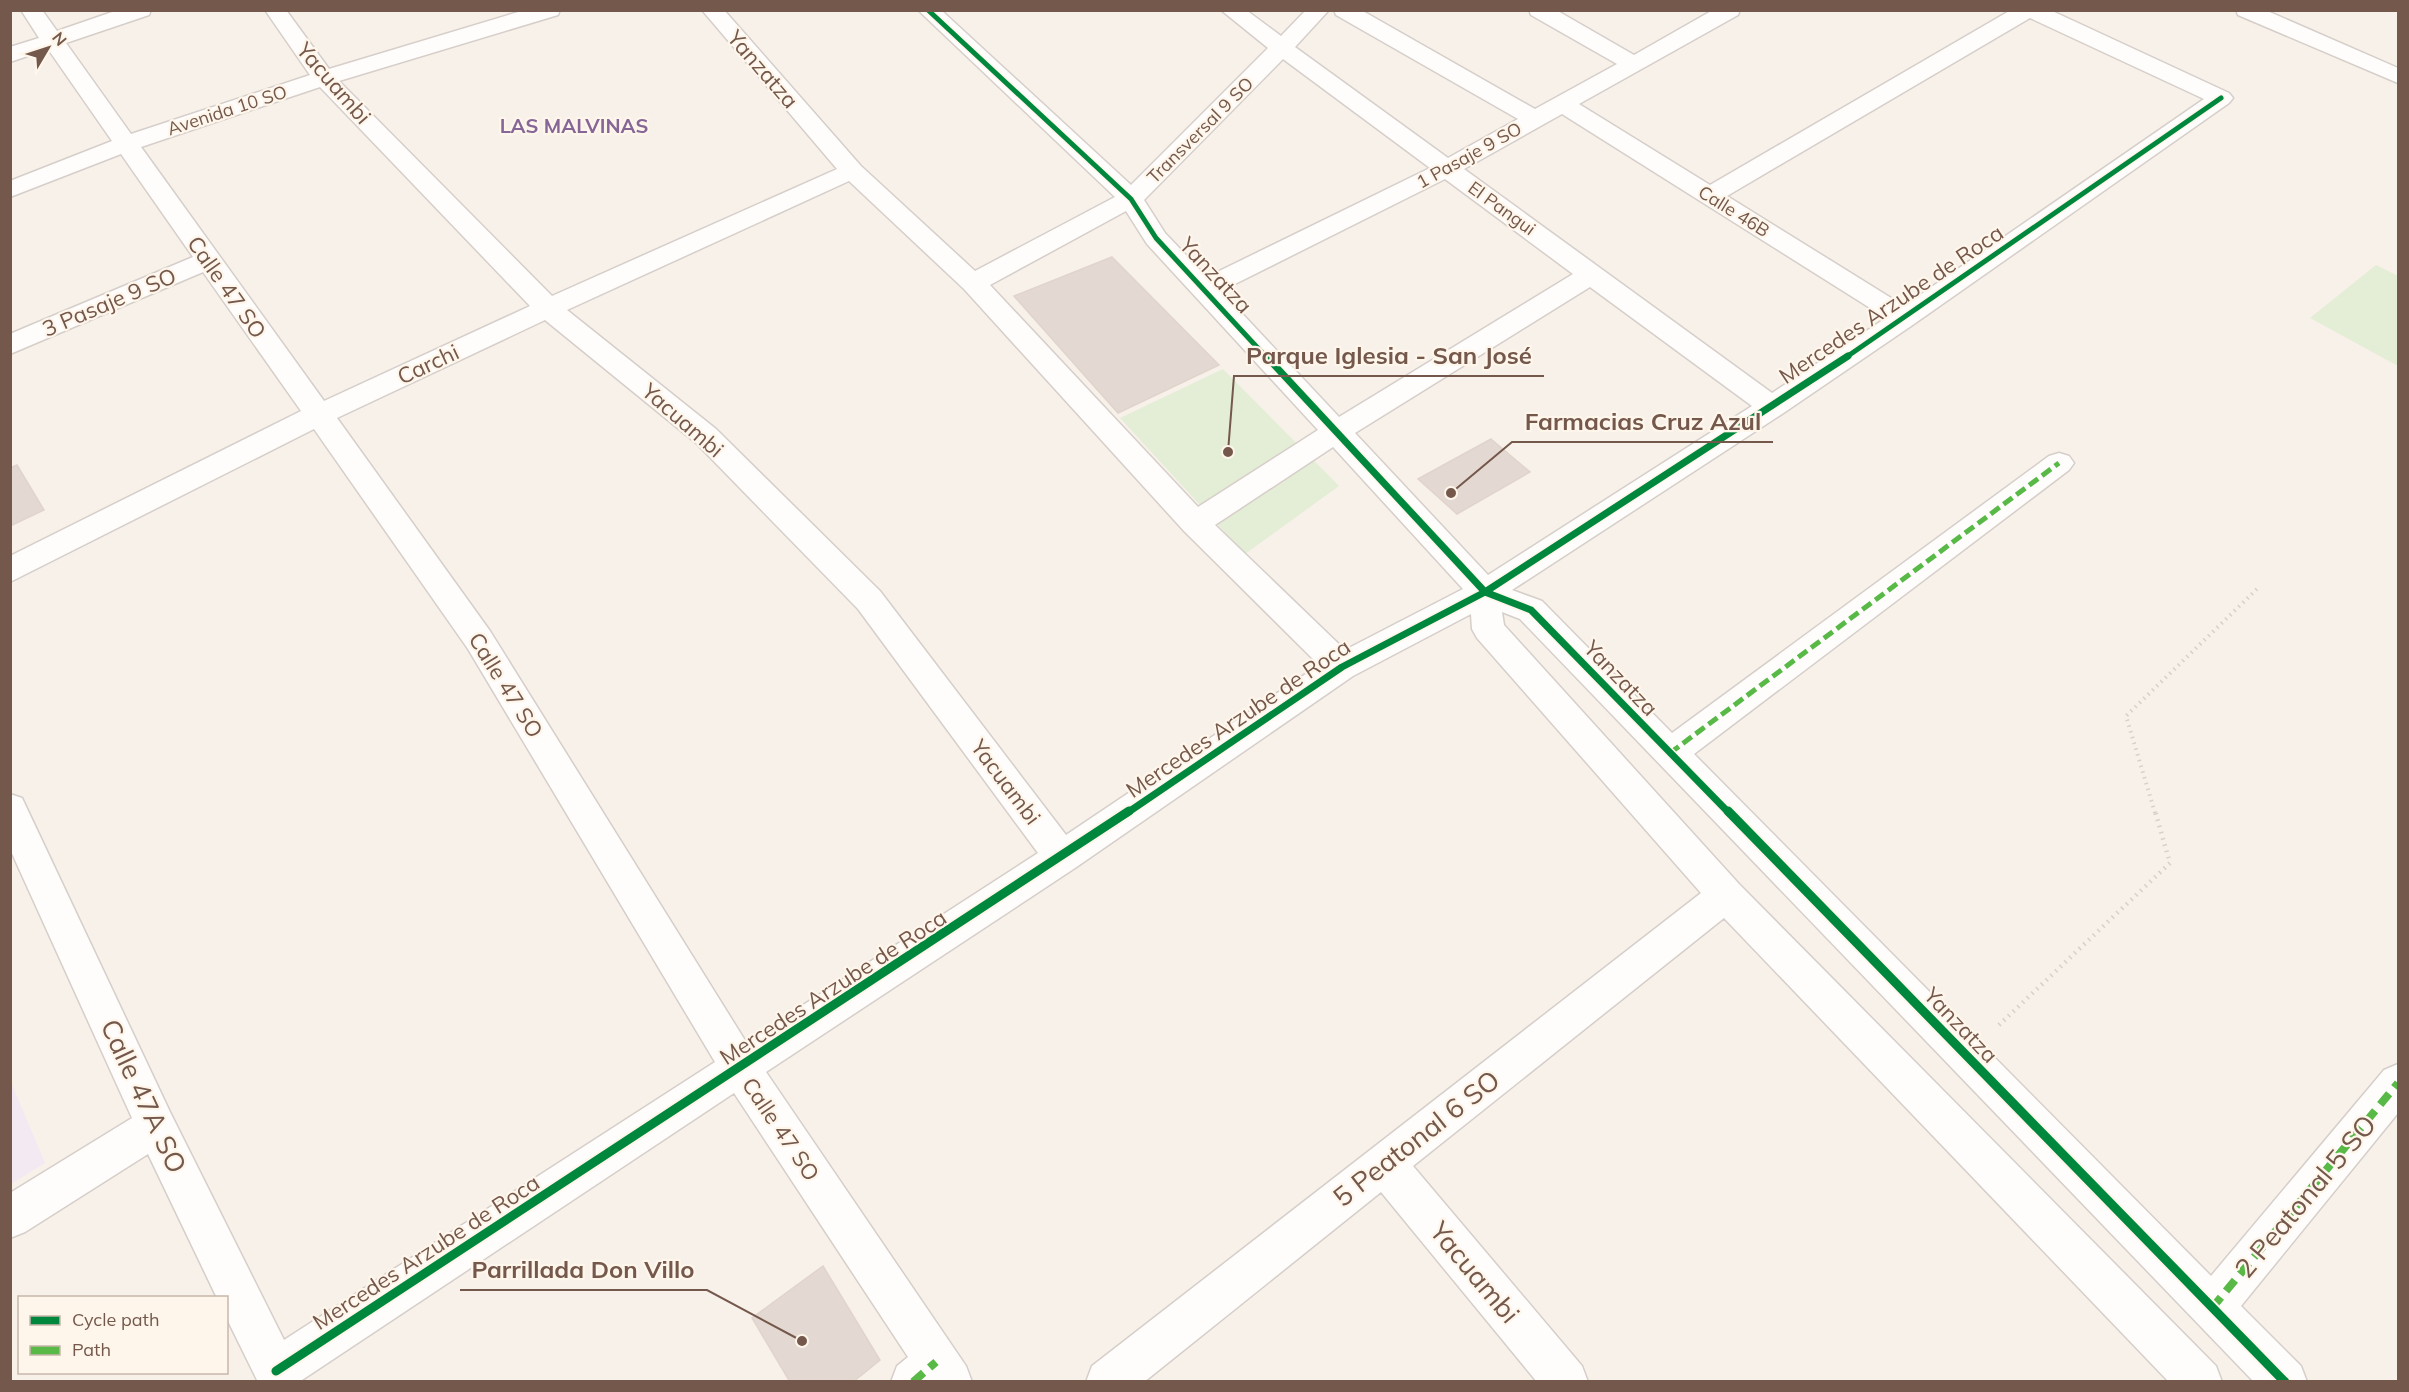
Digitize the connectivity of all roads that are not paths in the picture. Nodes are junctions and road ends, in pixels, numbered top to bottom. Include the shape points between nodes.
1 (31, 10) edge
2 (141, 10) edge
3 (275, 10) edge
4 (712, 10) edge
5 (928, 10) edge
6 (1232, 10) edge
7 (1319, 10) edge
8 (1344, 10) edge
9 (1539, 10) edge
10 (1730, 10) edge
11 (2029, 10) edge
12 (2246, 10) edge
13 (538, 12) edge
14 (53, 40) junction
15 (1282, 47) junction
16 (10, 56) edge
17 (1634, 64) junction
18 (2398, 76) edge
19 (324, 78) junction
20 (1562, 104) junction
21 (1535, 119) junction
22 (125, 144) junction
23 (1448, 168) junction
24 (852, 171) junction
25 (10, 190) edge
26 (1709, 196) junction
27 (1131, 199) junction
28 (208, 260) junction
29 (1592, 274) junction
30 (973, 284) junction
31 (1204, 289) junction
32 (548, 308) junction
33 (1905, 318) junction
34 (10, 345) edge
35 (1772, 407) junction
36 (318, 415) junction
37 (1337, 431) junction
38 (2059, 464) dead end
39 (1195, 523) junction
40 (10, 570) edge
41 (1485, 592) junction
42 (1342, 667) junction
43 (1670, 753) junction
44 (10, 809) edge
45 (1062, 857) junction
46 (1726, 895) junction
47 (741, 1069) junction
48 (2398, 1083) edge
49 (156, 1126) junction
50 (1384, 1162) junction
51 (10, 1217) edge
52 (2212, 1308) junction
53 (933, 1375) edge
54 (278, 1376) edge
55 (1108, 1382) edge
56 (1566, 1382) edge
57 (2200, 1382) edge
58 (2285, 1382) edge

1 - 14 street, Calle 47 SO
2 - 14 street
3 - 19 street, Yacuambi
4 - 24 street, Yanzatza
5 - 27 street, Yanzatza
6 - 15 street, El Pangui
7 - 15 street, Transversal 9 SO
8 - 21 street
9 - 17 street
10 - 17 street, 1 Pasaje 9 SO
11 - 26 street
11 - 33 street, Mercedes Arzube de Roca via 2221,99
12 - 18 street
13 - 19 street, Avenida 10 SO
14 - 16 street
14 - 22 street, Calle 47 SO
15 - 23 street, El Pangui
15 - 27 street, Transversal 9 SO
17 - 20 street, 1 Pasaje 9 SO
19 - 22 street, Avenida 10 SO
19 - 32 street, Yacuambi
20 - 21 street, 1 Pasaje 9 SO
20 - 26 street, Calle 46B
21 - 23 street, 1 Pasaje 9 SO
22 - 25 street, Avenida 10 SO
22 - 28 street, Calle 47 SO
23 - 29 street, El Pangui
23 - 31 street, 1 Pasaje 9 SO
24 - 30 street, Yanzatza
24 - 32 street, Carchi
26 - 33 street, Calle 46B
27 - 30 street, Transversal 9 SO
27 - 31 street, Yanzatza via 1156,238
28 - 34 street, 3 Pasaje 9 SO
28 - 36 street, Calle 47 SO
29 - 35 street, El Pangui
29 - 37 street
30 - 39 street, Yanzatza
31 - 37 street, Yanzatza
32 - 36 street, Carchi
32 - 45 street, Yacuambi via 706,436 869,600
33 - 35 street, Mercedes Arzube de Roca
35 - 41 street, Mercedes Arzube de Roca
36 - 40 street, Carchi
36 - 47 street, Calle 47 SO via 479,640
37 - 39 street
37 - 41 street, Yanzatza
38 - 43 street
39 - 42 street, Yanzatza
41 - 42 street, Mercedes Arzube de Roca
41 - 43 street, Yanzatza via 1530,610
41 - 46 street via 1488,629
42 - 45 street, Mercedes Arzube de Roca
43 - 52 street, Yanzatza
44 - 49 street, Calle 47A SO
45 - 47 street, Mercedes Arzube de Roca
46 - 50 street, 5 Peatonal 6 SO
46 - 57 street
47 - 53 street, Calle 47 SO
47 - 54 street, Mercedes Arzube de Roca
48 - 52 street, 2 Peatonal 5 SO
49 - 51 street
49 - 54 street, Calle 47A SO
50 - 55 street, 5 Peatonal 6 SO
50 - 56 street, Yacuambi
52 - 58 street, Yanzatza

